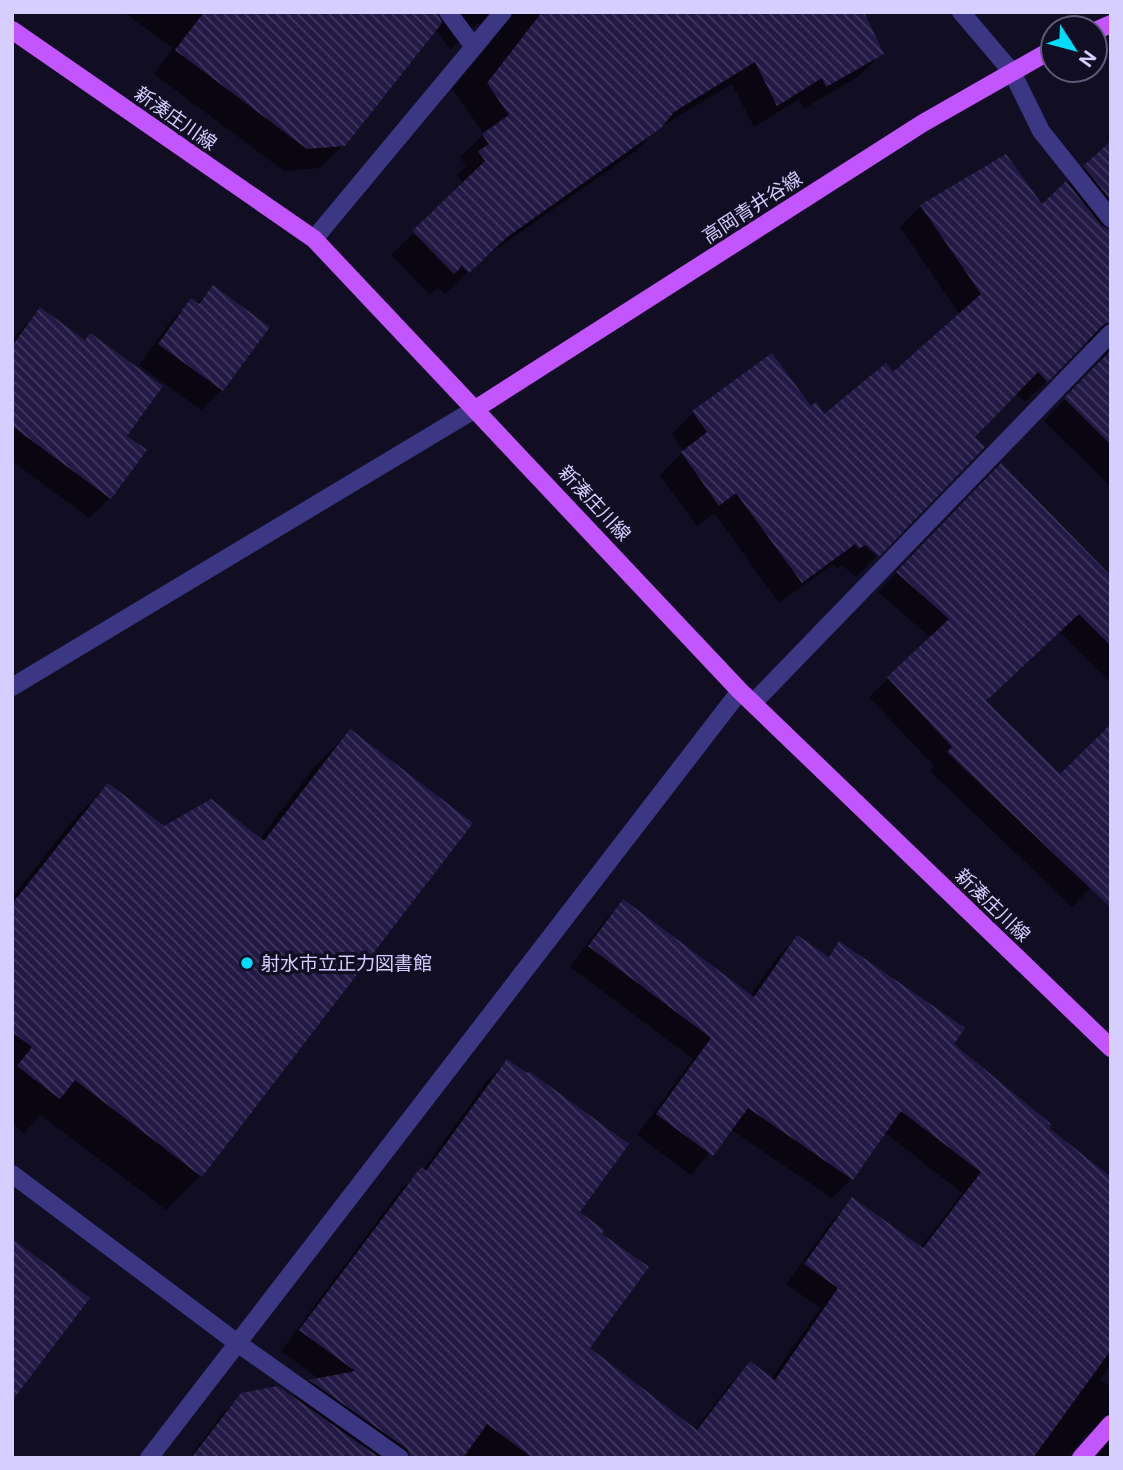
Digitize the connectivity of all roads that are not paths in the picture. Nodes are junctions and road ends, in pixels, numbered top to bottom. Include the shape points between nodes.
1 (448, 12) edge
2 (503, 12) edge
3 (961, 12) edge
4 (12, 30) edge
5 (474, 47) junction
6 (1039, 57) edge
7 (1012, 72) junction
8 (1111, 219) edge
9 (314, 239) junction
10 (1111, 333) edge
11 (477, 408) junction
12 (12, 687) edge
13 (747, 697) junction
14 (1111, 1048) edge
15 (12, 1174) edge
16 (236, 1342) junction
17 (1111, 1423) edge
18 (149, 1458) edge
19 (400, 1458) edge
20 (1081, 1458) edge

1 - 5 street
2 - 5 street
3 - 7 street
4 - 9 main road, 新湊庄川線
5 - 9 street
6 - 7 main road, 高岡青井谷線
7 - 8 street via 1041,131
7 - 11 main road, 高岡青井谷線 via 923,123
9 - 11 main road, 新湊庄川線
10 - 13 street
11 - 12 street
11 - 13 main road, 新湊庄川線
13 - 14 main road, 新湊庄川線
13 - 16 street
15 - 16 street
16 - 18 street
16 - 19 street
17 - 20 main road

